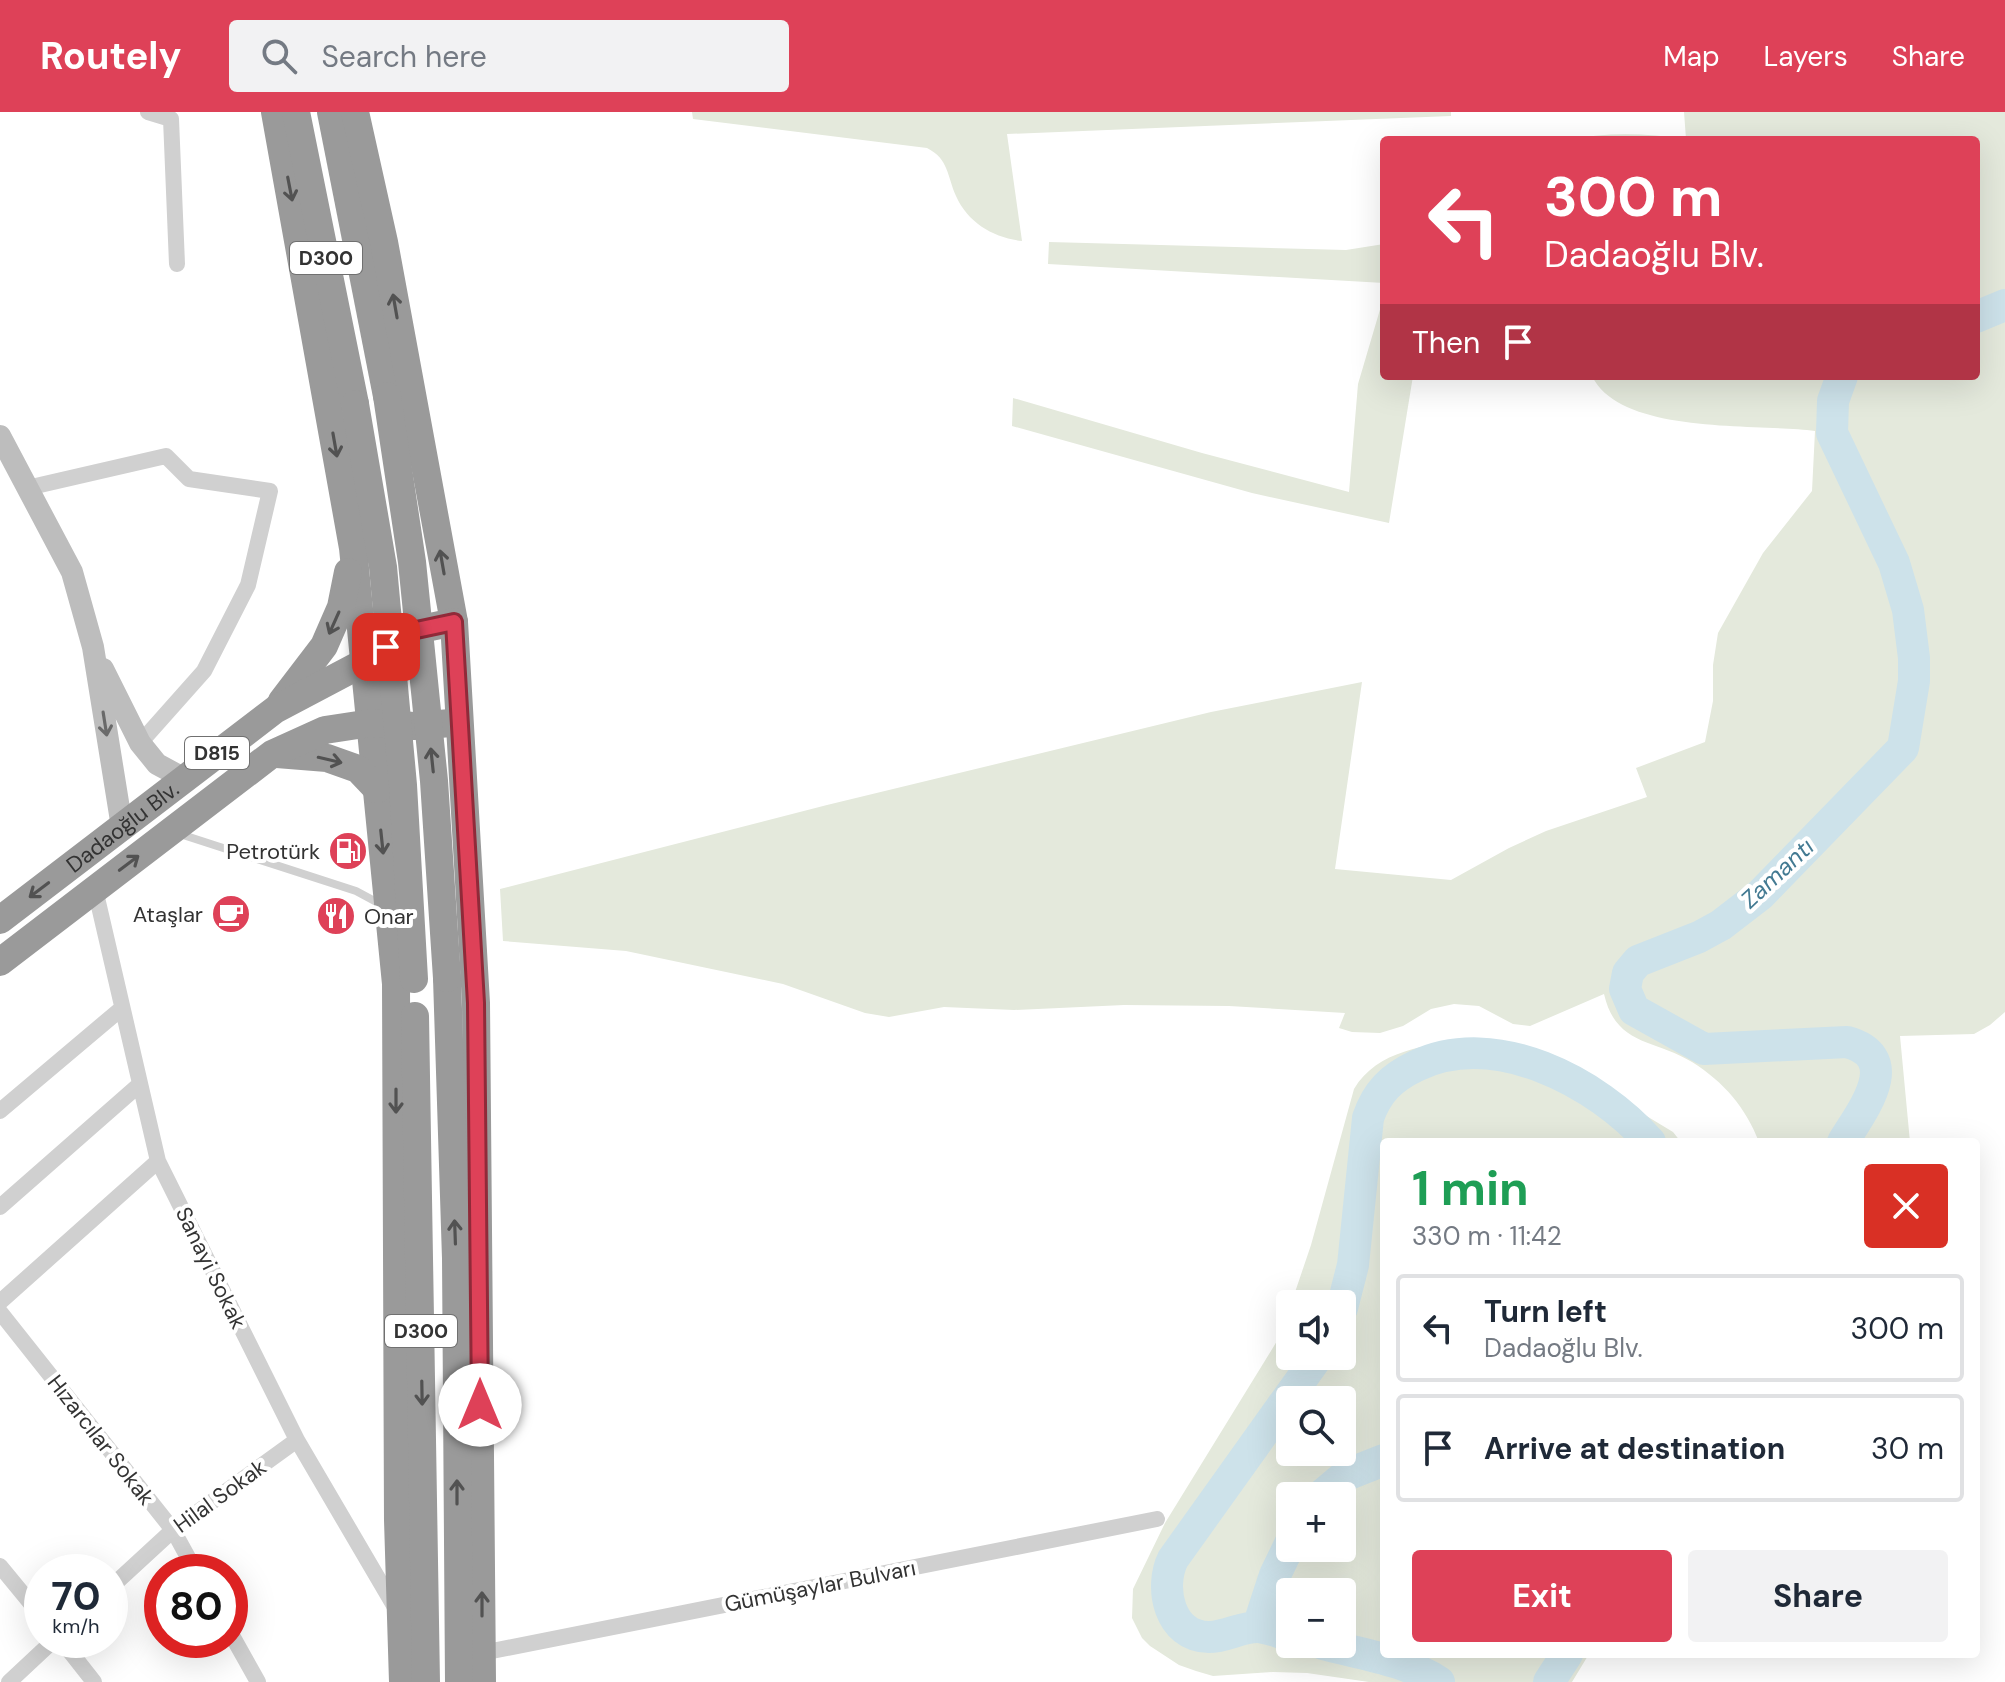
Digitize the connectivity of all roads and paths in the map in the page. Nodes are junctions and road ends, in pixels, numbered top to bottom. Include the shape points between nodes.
1 (148, 112) edge
2 (275, 112) edge
3 (296, 112) edge
4 (331, 112) edge
5 (355, 112) edge
6 (177, 264) dead end
7 (0, 436) edge
8 (27, 488) junction
9 (353, 548) junction
10 (454, 622) junction
11 (93, 647) junction
12 (365, 662) junction
13 (276, 709) junction
14 (459, 722) junction
15 (371, 723) junction
16 (140, 743) junction
17 (272, 754) junction
18 (183, 778) junction
19 (377, 789) junction
20 (122, 827) junction
21 (171, 831) junction
22 (95, 889) junction
23 (388, 908) junction
24 (0, 920) edge
25 (0, 962) edge
26 (122, 1008) junction
27 (140, 1084) junction
28 (0, 1111) edge
29 (158, 1161) junction
30 (0, 1207) edge
31 (0, 1302) edge
32 (0, 1312) edge
33 (297, 1440) junction
34 (1157, 1519) dead end
35 (173, 1530) junction
36 (186, 1554) edge
37 (0, 1566) edge
38 (128, 1571) edge
39 (24, 1595) edge
40 (401, 1617) junction
41 (482, 1653) junction
42 (35, 1658) edge
43 (75, 1658) edge
44 (245, 1658) edge
45 (408, 1681) edge
46 (9, 1682) edge
47 (94, 1682) edge
48 (258, 1682) edge
49 (459, 1682) edge
50 (482, 1682) edge

1 - 6 street via 171,119
2 -> 9 highway
3 -> 45 highway, D300, bridge via 383,567 403,785 414,979
49 -> 4 highway, D300, bridge via 456,1258 434,781 412,562 387,396
10 -> 5 highway
7 - 8 main road
8 - 11 main road via 72,572
8 - 16 street via 166,456 189,479 270,491 248,585 204,671
9 - 12 highway
9 -> 13 highway via 341,607 324,646
10 - 12 highway, Dadaoğlu Blv. / D815 via 407,632
10 - 14 highway
11 - 16 main road
11 -> 20 main road
12 - 13 highway, Dadaoğlu Blv. / D815
12 - 15 highway
13 - 18 highway, Dadaoğlu Blv. / D815
14 - 15 highway, Dadaoğlu Blv. / D815
41 -> 14 highway via 476,1003
15 - 17 highway, Dadaoğlu Blv. / D815 via 325,730
15 - 19 highway
16 - 18 main road via 157,764
17 -> 19 highway via 327,758 358,769
17 - 21 highway, Dadaoğlu Blv. / D815
18 - 20 highway, Dadaoğlu Blv. / D815
19 -> 23 highway
20 -> 24 highway, Dadaoğlu Blv. / D815
22 -> 21 highway, Dadaoğlu Blv. / D815
21 - 23 lane via 356,891
22 - 25 highway, Dadaoğlu Blv. / D815
22 - 26 street, Sanayi Sokak
23 -> 40 highway via 396,984
26 - 27 street, Sanayi Sokak
26 - 28 street
27 - 29 street, Sanayi Sokak
27 - 30 street
29 - 31 street
29 - 33 street, Sanayi Sokak
32 - 35 street, Hızarcılar Sokak
33 - 35 street, Hilal Sokak
33 - 40 street, Sanayi Sokak
34 - 41 street, Gümüşaylar Bulvarı
35 - 36 street, Hızarcılar Sokak
35 - 38 street, Hilal Sokak
37 - 39 street
40 - 45 highway
41 - 50 highway
42 - 46 street
43 - 47 street
44 - 48 street

